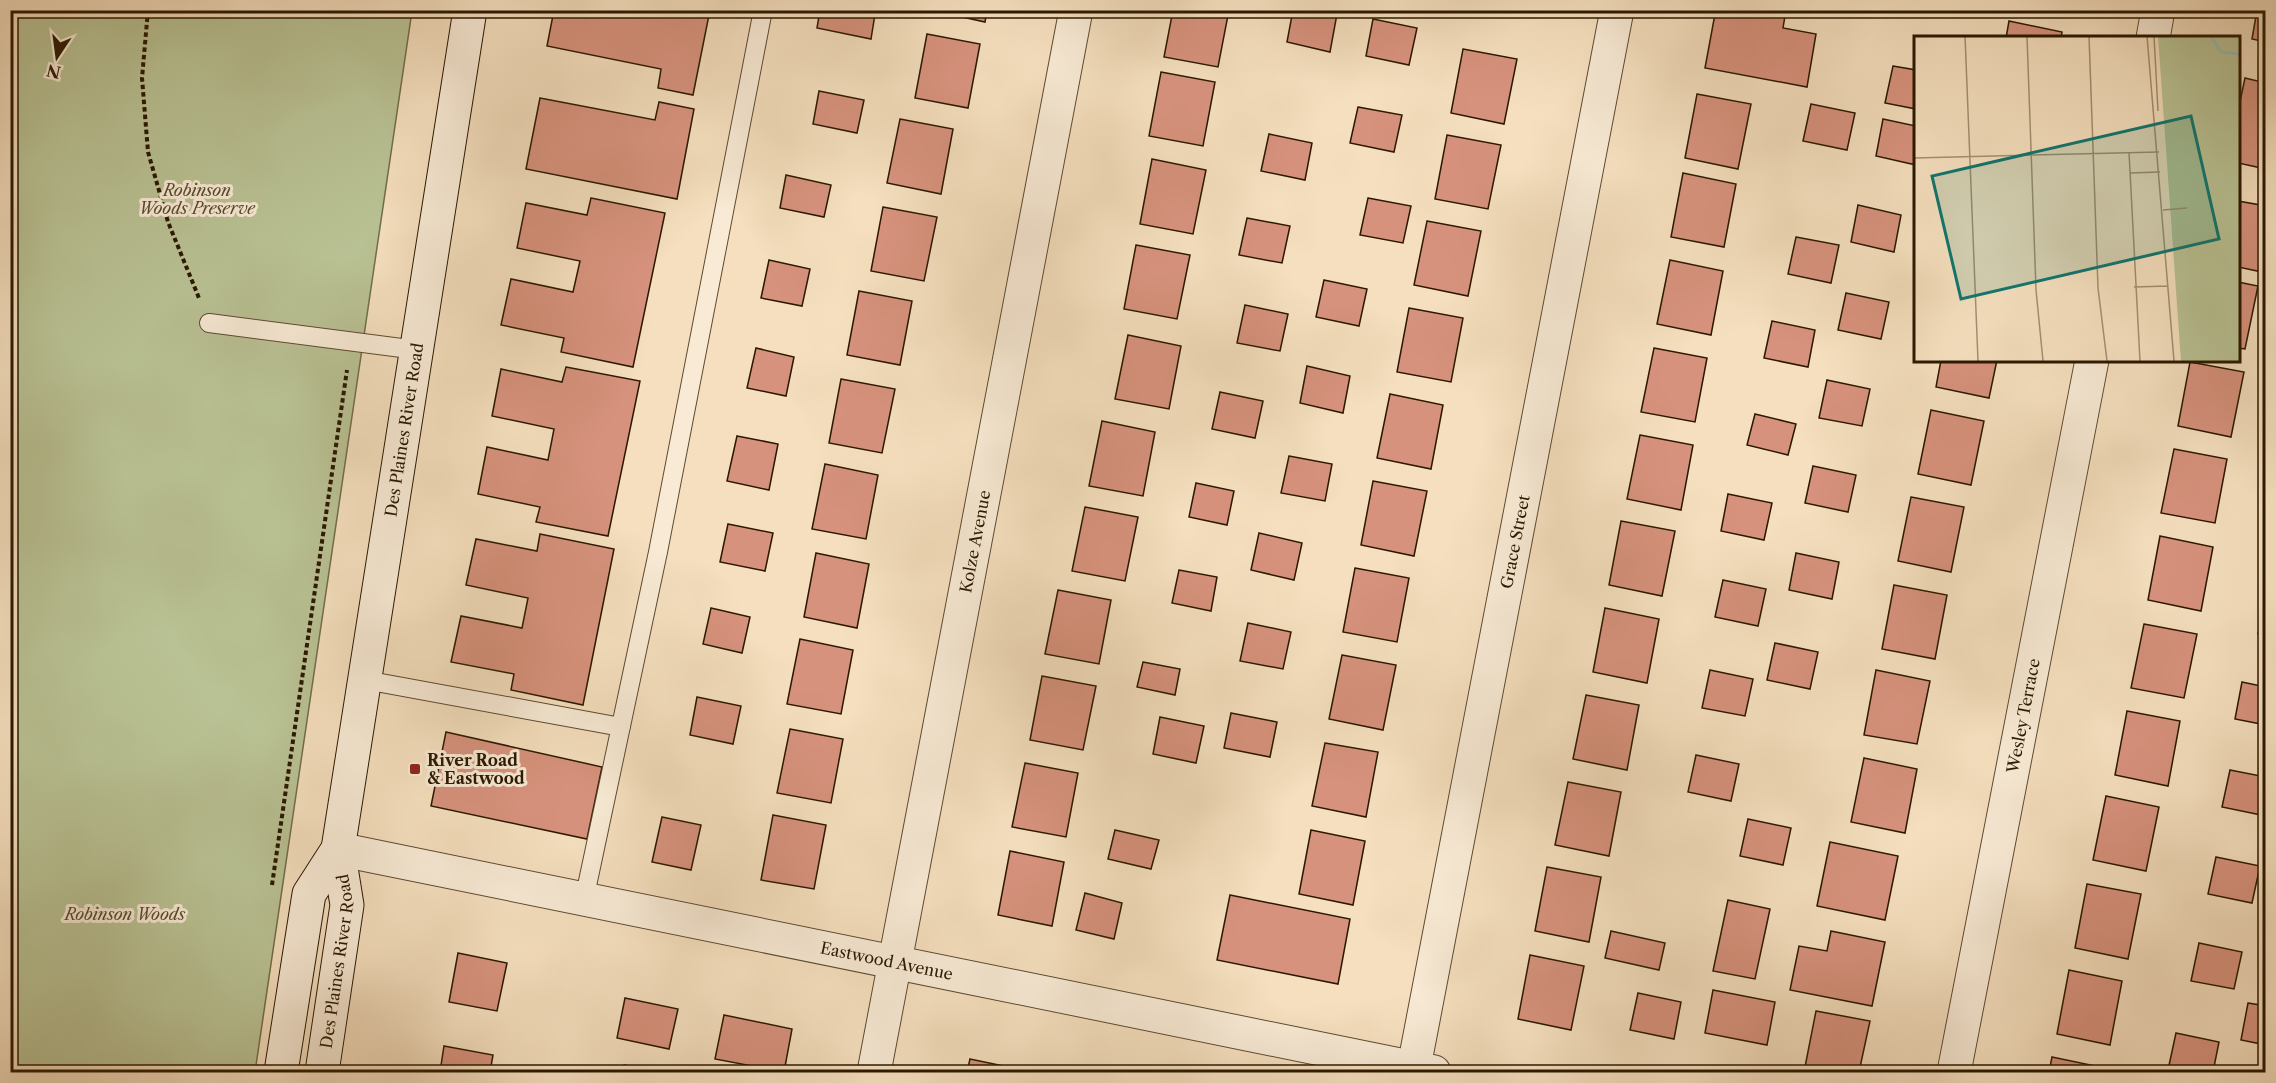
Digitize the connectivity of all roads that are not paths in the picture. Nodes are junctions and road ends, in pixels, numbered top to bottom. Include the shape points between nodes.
1 (470, 10) edge
2 (763, 10) edge
3 (1076, 10) edge
4 (1617, 10) edge
5 (2158, 10) edge
6 (2153, 36) edge
7 (209, 323) road end
8 (417, 350) junction
9 (2092, 362) edge
10 (365, 680) junction
11 (621, 727) junction
12 (338, 849) junction
13 (584, 900) junction
14 (896, 964) junction
15 (1420, 1071) edge
16 (281, 1072) edge
17 (322, 1072) edge
18 (874, 1072) edge
19 (1954, 1072) edge

1 - 8 street, Des Plaines River Road
2 - 11 lane
3 - 14 street, Kolze Avenue
4 - 15 street, Grace Street
5 - 6 street
7 - 8 lane
8 - 10 street, Des Plaines River Road
9 - 19 street, Wesley Terrace
10 - 11 lane
10 - 12 street, Des Plaines River Road
11 - 13 lane
12 - 13 street, Eastwood Avenue
12 - 16 street, Des Plaines River Road via 309,894
12 - 17 street, Des Plaines River Road via 347,905
13 - 14 street, Eastwood Avenue
14 - 15 street, Eastwood Avenue
14 - 18 street, Kolze Avenue

